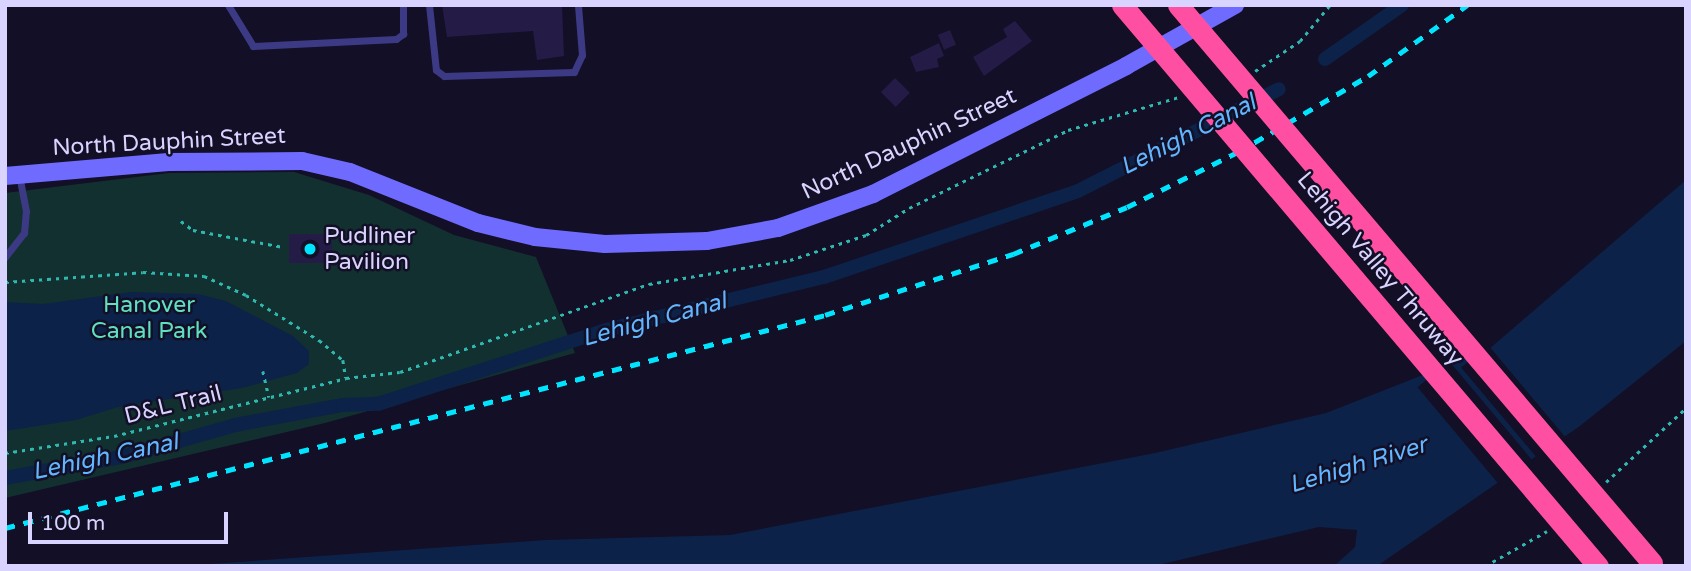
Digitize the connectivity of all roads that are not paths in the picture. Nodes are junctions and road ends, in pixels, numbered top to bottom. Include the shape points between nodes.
1 (228, 5) edge
2 (403, 5) edge
3 (429, 5) edge
4 (578, 5) edge
5 (1122, 5) edge
6 (1178, 5) edge
7 (1235, 5) edge
8 (12, 175) edge
9 (5, 257) edge
10 (1652, 563) dead end
11 (1598, 566) edge

1 - 2 lane via 253,46 396,39 403,34
3 - 4 lane via 436,71 444,76 574,72 582,55
5 - 11 highway, Lehigh Valley Thruway, bridge
6 - 10 highway, Lehigh Valley Thruway, bridge
7 - 8 street, North Dauphin Street via 1126,66 863,198 778,228 707,241 605,244 535,237 478,223 350,172 302,161 168,162
8 - 9 lane via 26,211 24,233

